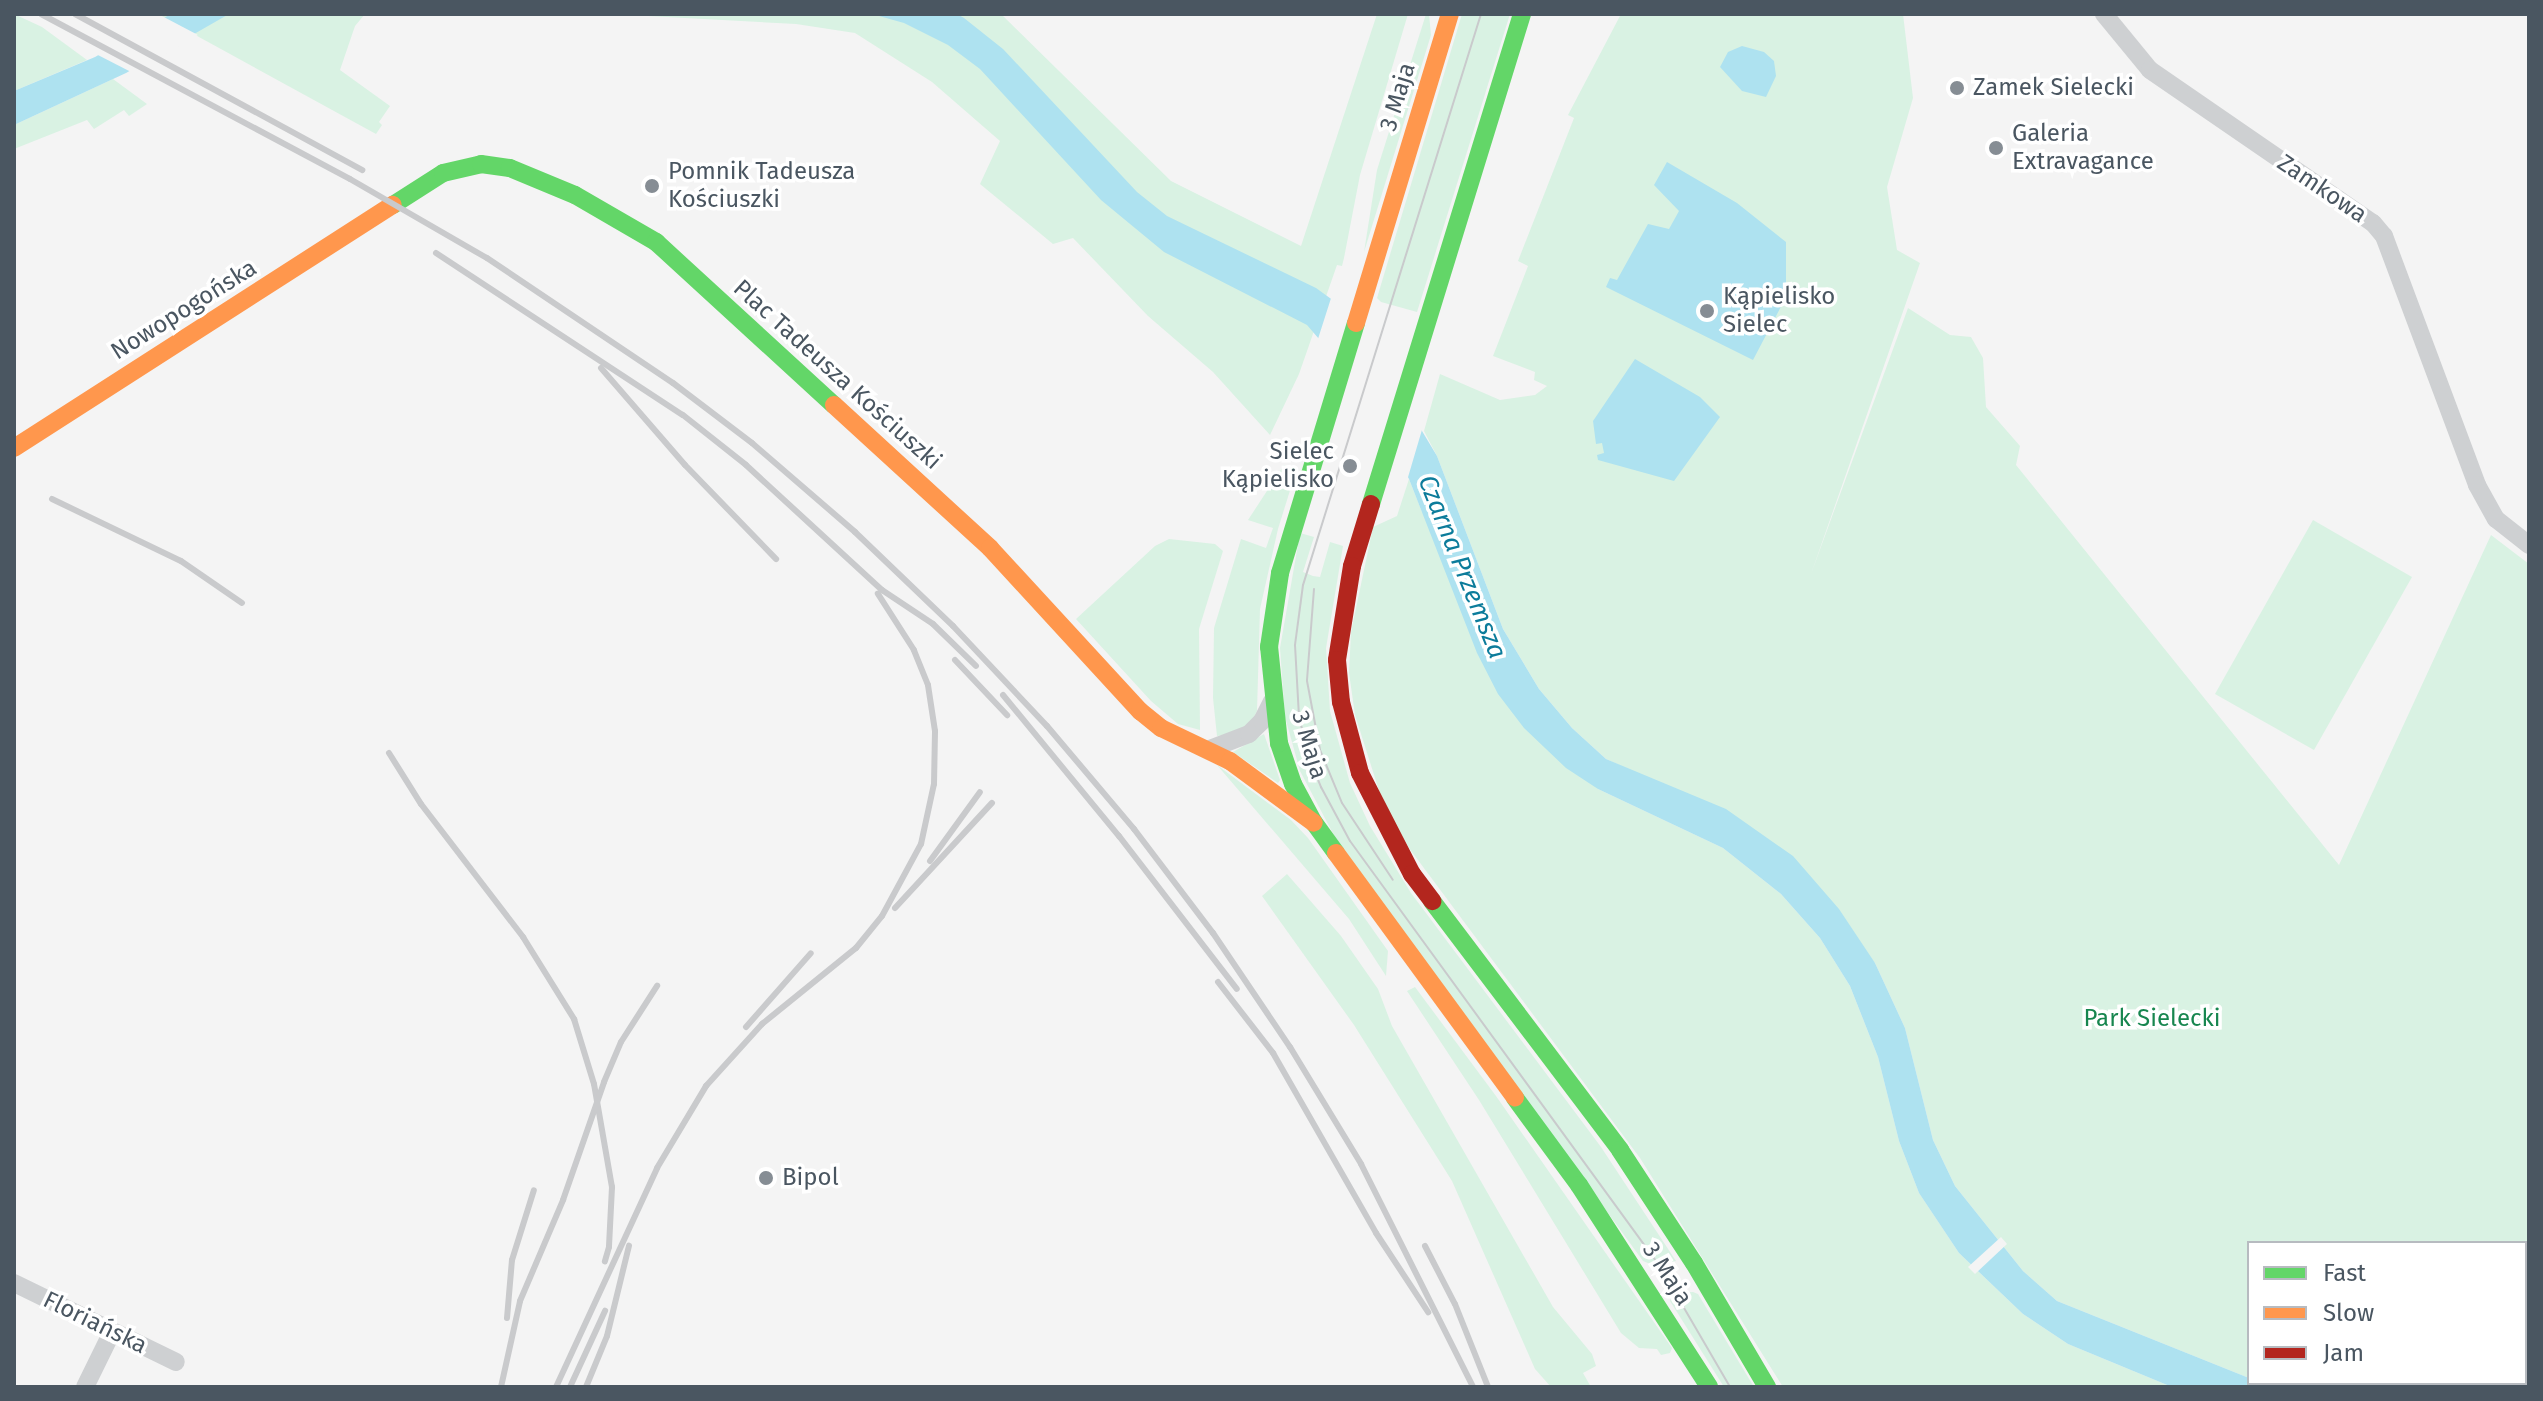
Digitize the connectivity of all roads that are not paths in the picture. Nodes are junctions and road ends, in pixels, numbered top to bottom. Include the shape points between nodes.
1 (1522, 14) edge
2 (2104, 14) edge
3 (1446, 17) edge
4 (380, 214) joint
5 (14, 448) edge
6 (2529, 545) edge
7 (1272, 701) junction
8 (1210, 749) junction
9 (1314, 823) junction
10 (14, 1283) edge
11 (112, 1332) junction
12 (176, 1362) dead end
13 (85, 1387) edge
14 (1709, 1387) edge
15 (1767, 1387) edge

1 - 15 main road, 3 Maja via 1352,566 1337,660 1348,737 1373,806 1412,874 1620,1150
2 - 6 street, Zamkowa via 2150,70 2373,223 2384,236 2477,485 2496,519
3 - 7 main road, 3 Maja via 1280,573 1269,647
4 - 5 main road, Nowopogońska
4 - 8 main road, Plac Tadeusza Kościuszki via 443,173 481,164 510,168 553,185 656,242 990,548 1140,711 1161,728
7 - 8 street via 1249,734
7 - 9 main road, 3 Maja via 1293,784
8 - 9 main road, Plac Tadeusza Kościuszki
9 - 14 main road, 3 Maja via 1579,1185
10 - 11 street, Floriańska
11 - 12 street, Floriańska
11 - 13 street

